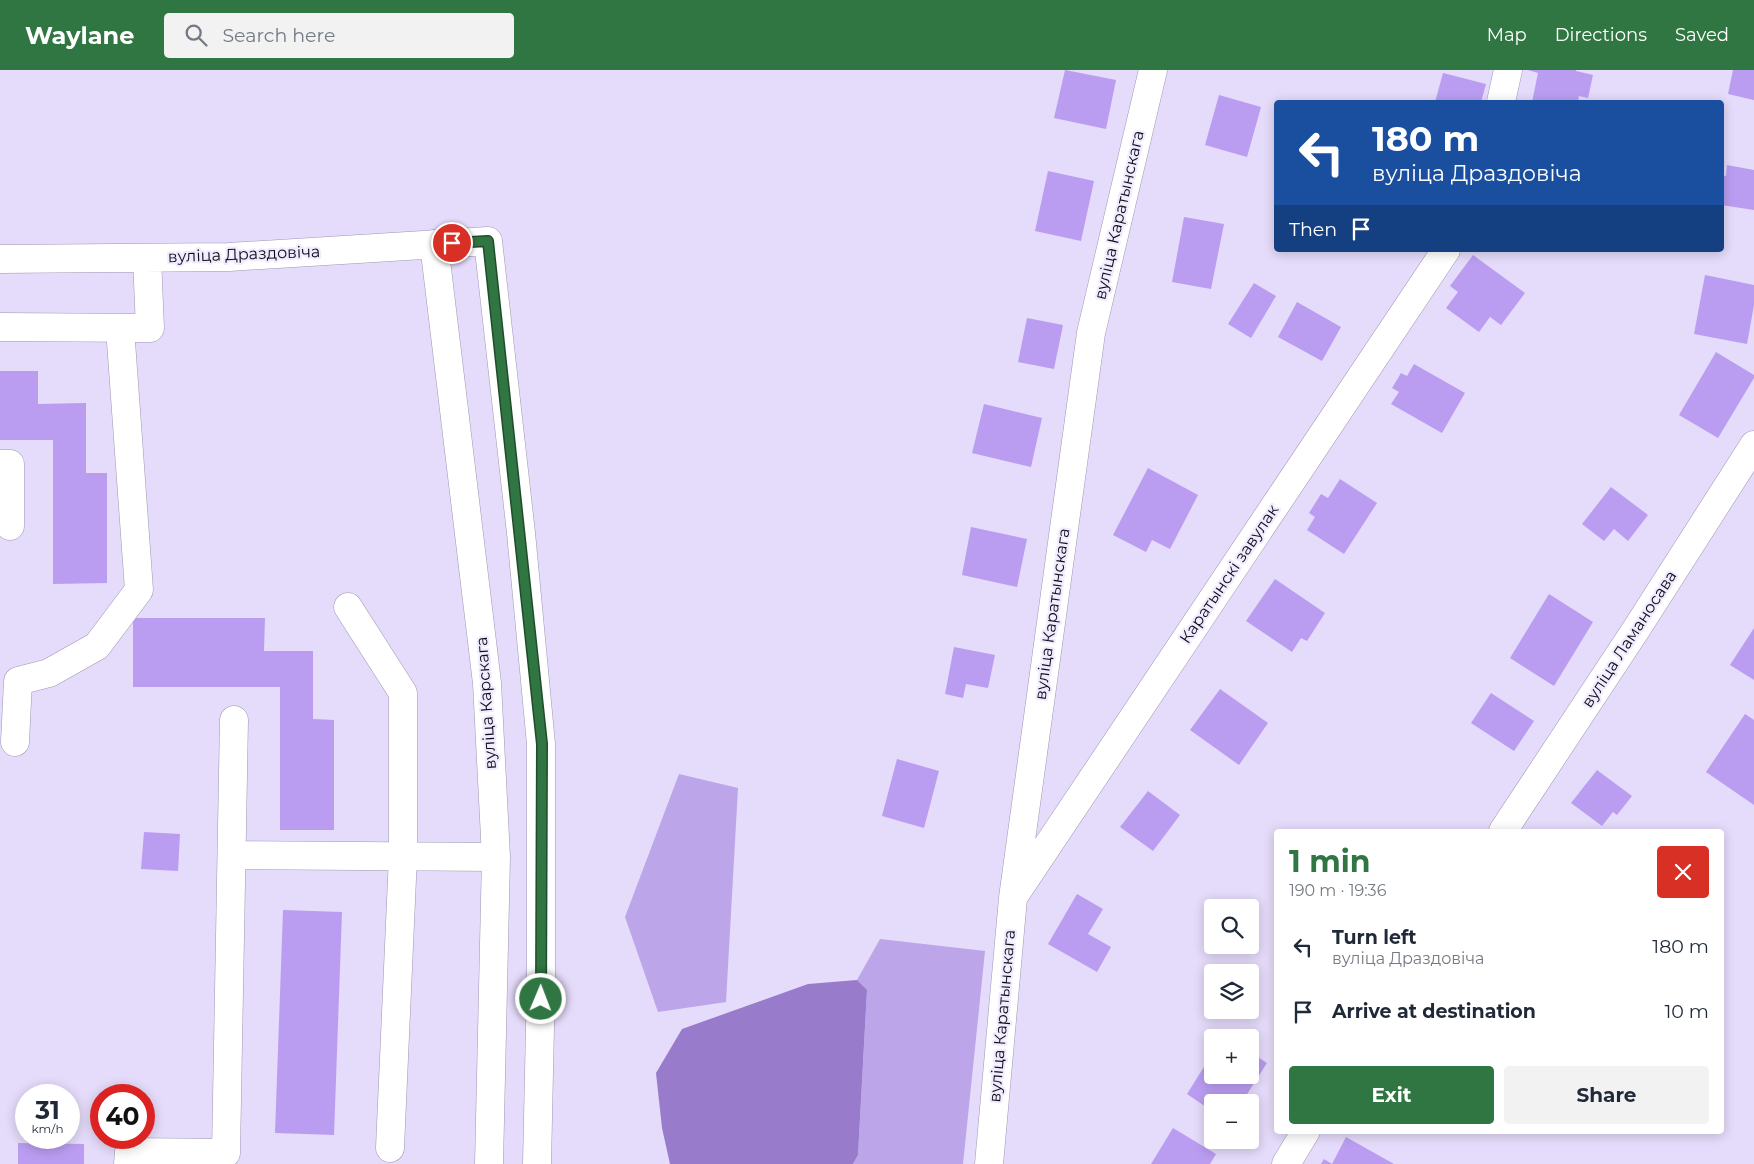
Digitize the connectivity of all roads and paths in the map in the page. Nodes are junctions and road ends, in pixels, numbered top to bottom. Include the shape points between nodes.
1 (1153, 70) edge
2 (1508, 70) edge
3 (1501, 100) edge
4 (434, 244) junction
5 (1445, 252) edge
6 (147, 258) junction
7 (0, 259) edge
8 (0, 327) edge
9 (120, 328) junction
10 (1754, 446) edge
11 (0, 464) edge
12 (10, 526) dead end
13 (348, 607) dead end
14 (234, 720) dead end
15 (15, 742) dead end
16 (1504, 829) edge
17 (232, 855) junction
18 (403, 856) junction
19 (496, 857) junction
20 (1012, 898) junction
21 (1304, 1134) edge
22 (390, 1148) dead end
23 (128, 1164) edge
24 (489, 1164) edge
25 (537, 1164) edge
26 (989, 1164) edge
27 (1286, 1164) edge

1 - 20 street, вуліца Каратынскага via 1091,333
2 - 3 street
4 - 6 street, вуліца Драздовіча via 229,257
4 - 19 street, вуліца Карскага via 487,683
4 - 25 street, вуліца Драздовіча via 488,241 542,744
5 - 20 street, Каратынскі завулак
6 - 7 street, вуліца Драздовіча
6 - 9 street via 150,328
8 - 9 street
9 - 15 street via 139,590 97,646 49,673 18,681
10 - 16 street, вуліца Ламаносава
11 - 12 street via 10,464
13 - 18 street via 403,693
14 - 17 street
17 - 18 street
17 - 23 street via 226,1152 129,1152
18 - 19 street
18 - 22 street
19 - 24 street, вуліца Карскага
20 - 26 street, вуліца Каратынскага
21 - 27 street

